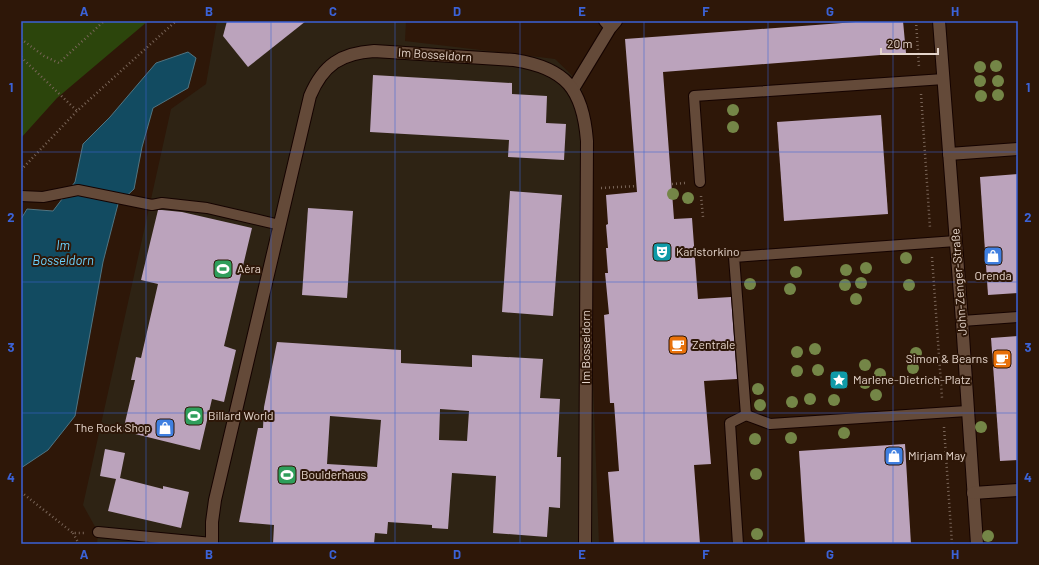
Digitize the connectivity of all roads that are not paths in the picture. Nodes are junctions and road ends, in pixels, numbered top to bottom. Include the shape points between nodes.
1 (939, 21) edge
2 (610, 23) edge
3 (944, 79) junction
4 (573, 89) junction
5 (1018, 149) edge
6 (949, 154) junction
7 (700, 182) dead end
8 (21, 196) edge
9 (280, 225) junction
10 (956, 241) junction
11 (1018, 318) edge
12 (962, 321) junction
13 (968, 411) junction
14 (746, 415) junction
15 (1018, 490) edge
16 (973, 493) junction
17 (98, 532) road end
18 (212, 543) edge
19 (585, 544) edge
20 (738, 544) edge
21 (977, 544) edge

1 - 3 street, John-Zenger-Straße
2 - 4 street
3 - 6 street, John-Zenger-Straße
3 - 7 lane via 694,96
4 - 9 street, Im Bosseldorn via 556,73 531,63 374,51 347,55 336,60 315,83 310,96
4 - 19 street, Im Bosseldorn via 581,104 585,122
5 - 6 street
6 - 10 street, John-Zenger-Straße
8 - 9 lane via 43,197 78,190 152,205 162,203 207,208
9 - 18 street, Im Bosseldorn via 216,500
10 - 12 street, John-Zenger-Straße
10 - 14 lane via 734,257
11 - 12 lane
12 - 13 street, John-Zenger-Straße
13 - 14 lane via 770,424
13 - 16 street, John-Zenger-Straße
14 - 20 lane via 730,423
15 - 16 street
16 - 21 street, John-Zenger-Straße
17 - 18 lane

